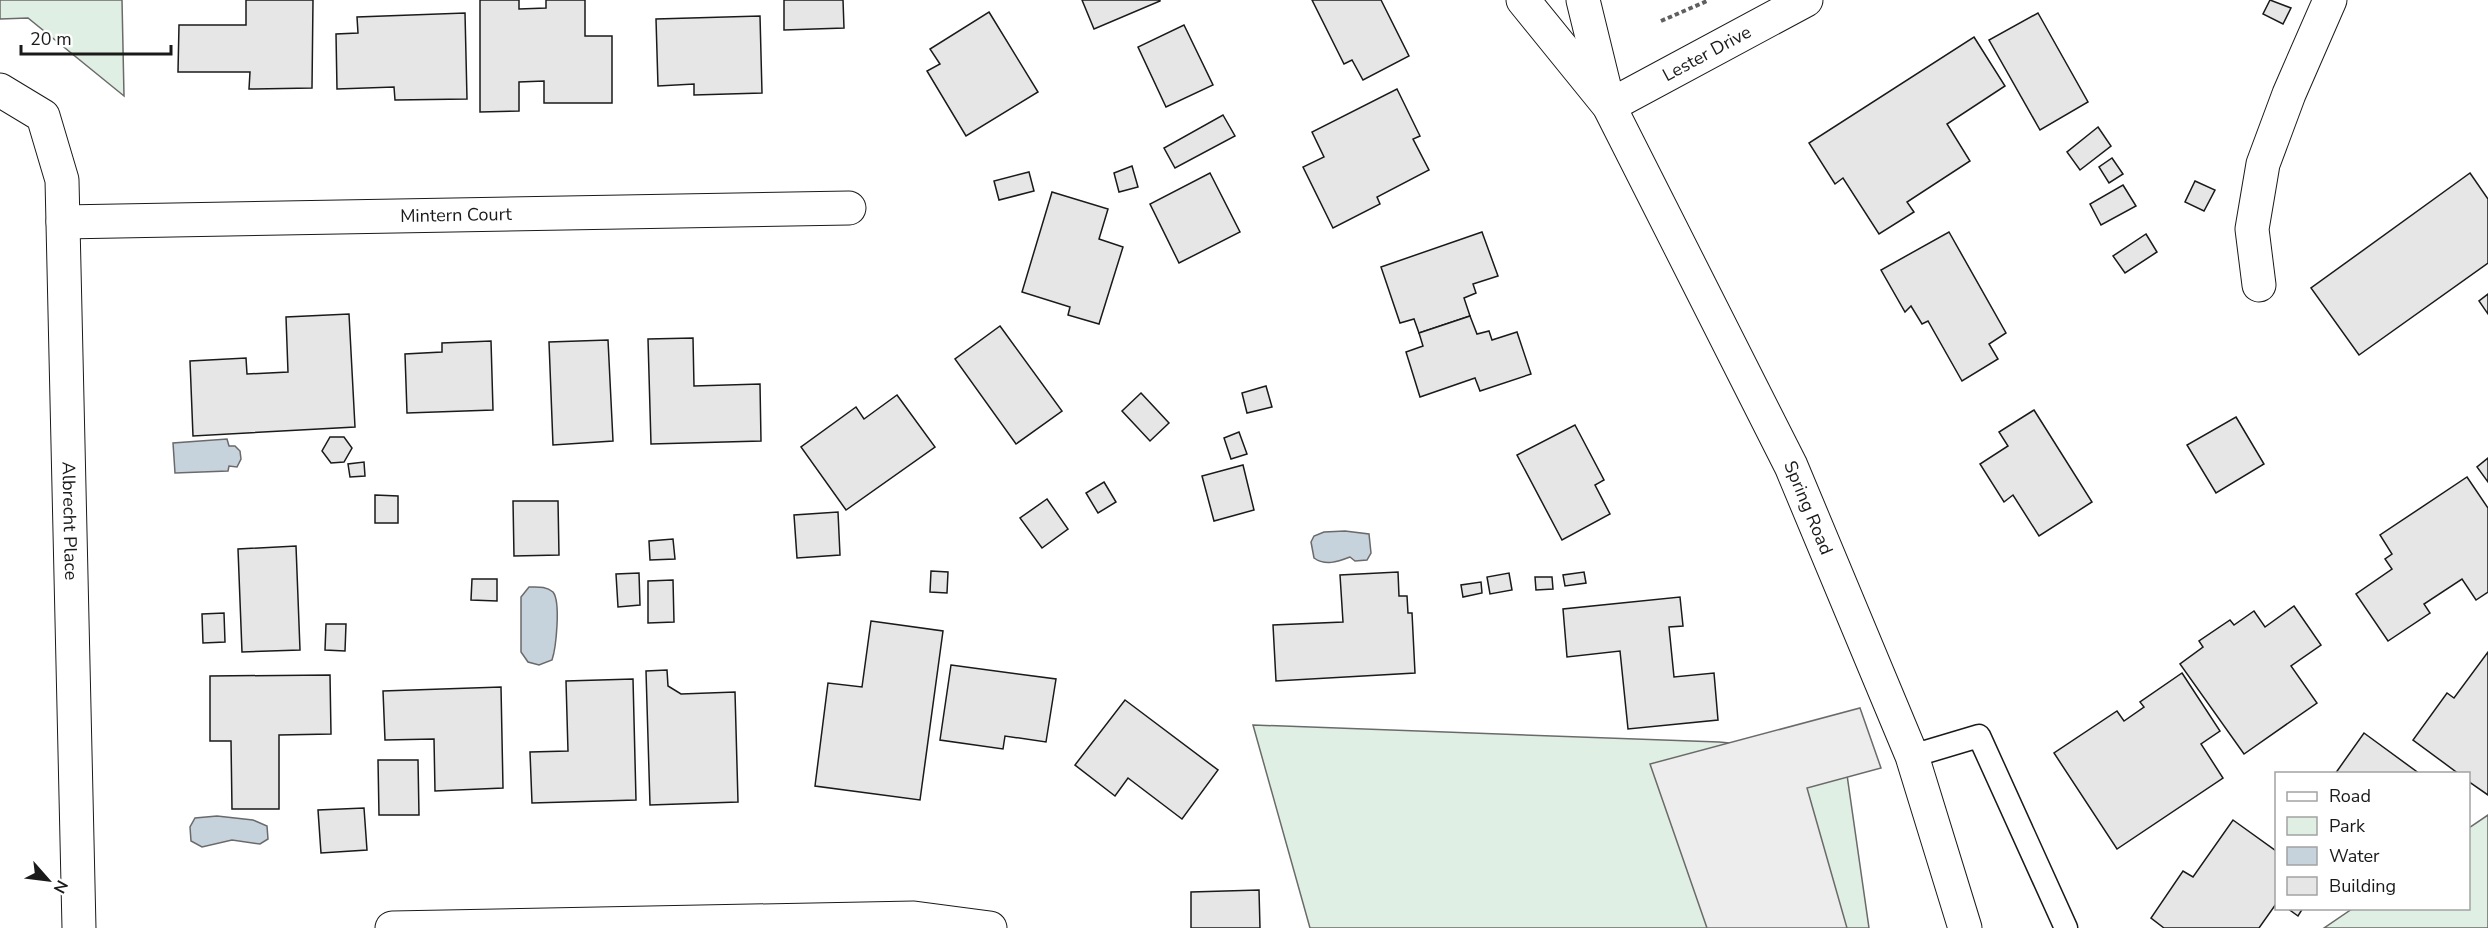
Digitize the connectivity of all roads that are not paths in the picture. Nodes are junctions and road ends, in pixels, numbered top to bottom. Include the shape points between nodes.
1 (1523, 0) edge
2 (1583, 0) edge
3 (1806, 0) edge
4 (2330, 0) edge
5 (0, 90) edge
6 (1609, 106) junction
7 (849, 208) dead end
8 (63, 222) junction
9 (2259, 285) dead end
10 (1912, 756) junction
11 (79, 928) edge
12 (392, 928) edge
13 (990, 928) edge
14 (1965, 928) edge
15 (2066, 928) edge

1 - 6 street, Spring Road
2 - 6 street, Spring Road
3 - 6 street, Lester Drive
4 - 9 street via 2263,164 2252,229
5 - 8 street, Albrecht Place via 43,116 62,180
6 - 10 street, Spring Road via 1791,466
7 - 8 street, Mintern Court
8 - 11 street, Albrecht Place
10 - 14 street, Spring Road
10 - 15 lane via 1979,736
12 - 13 street via 914,918

